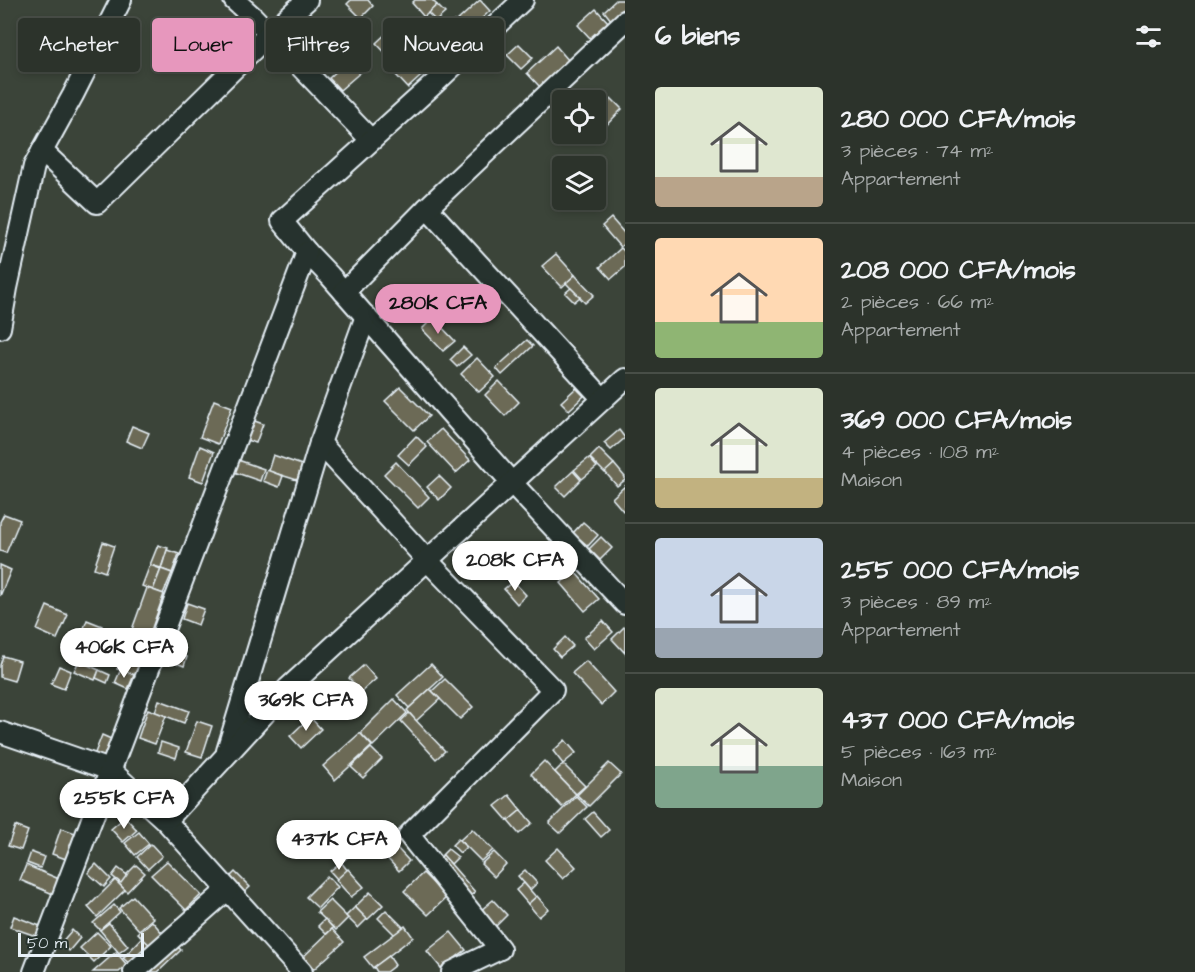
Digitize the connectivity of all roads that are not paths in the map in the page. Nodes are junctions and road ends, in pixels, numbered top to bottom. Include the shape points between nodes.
1 (121, 0) edge
2 (234, 0) edge
3 (307, 0) edge
4 (523, 0) edge
5 (287, 18) edge
6 (625, 21) edge
7 (266, 31) edge
8 (266, 37) edge
9 (306, 72) edge
10 (372, 140) junction
11 (42, 151) junction
12 (427, 208) junction
13 (307, 252) junction
14 (344, 292) junction
15 (366, 316) junction
16 (0, 328) edge
17 (625, 379) edge
18 (603, 399) junction
19 (320, 442) junction
20 (512, 483) junction
21 (428, 560) junction
22 (625, 604) edge
23 (0, 732) edge
24 (226, 756) junction
25 (110, 770) junction
26 (166, 821) junction
27 (228, 890) junction
28 (33, 972) edge
29 (134, 972) edge
30 (302, 972) edge
31 (452, 972) edge

1 - 11 street
2 - 7 street
3 - 5 street
4 - 10 street
6 - 12 street
8 - 11 street via 97,203
9 - 10 street
10 - 13 street via 282,221
11 - 16 street via 34,166
12 - 14 street
12 - 18 street
13 - 14 street
13 - 25 street
14 - 15 street
15 - 19 street
15 - 20 street
17 - 18 street
18 - 20 street
19 - 21 street
19 - 24 street
20 - 21 street
20 - 22 street
21 - 24 street via 288,688
21 - 31 street via 553,690 409,834 500,949
23 - 25 street
24 - 26 street
25 - 26 street
25 - 28 street
26 - 27 street
27 - 29 street
27 - 30 street

